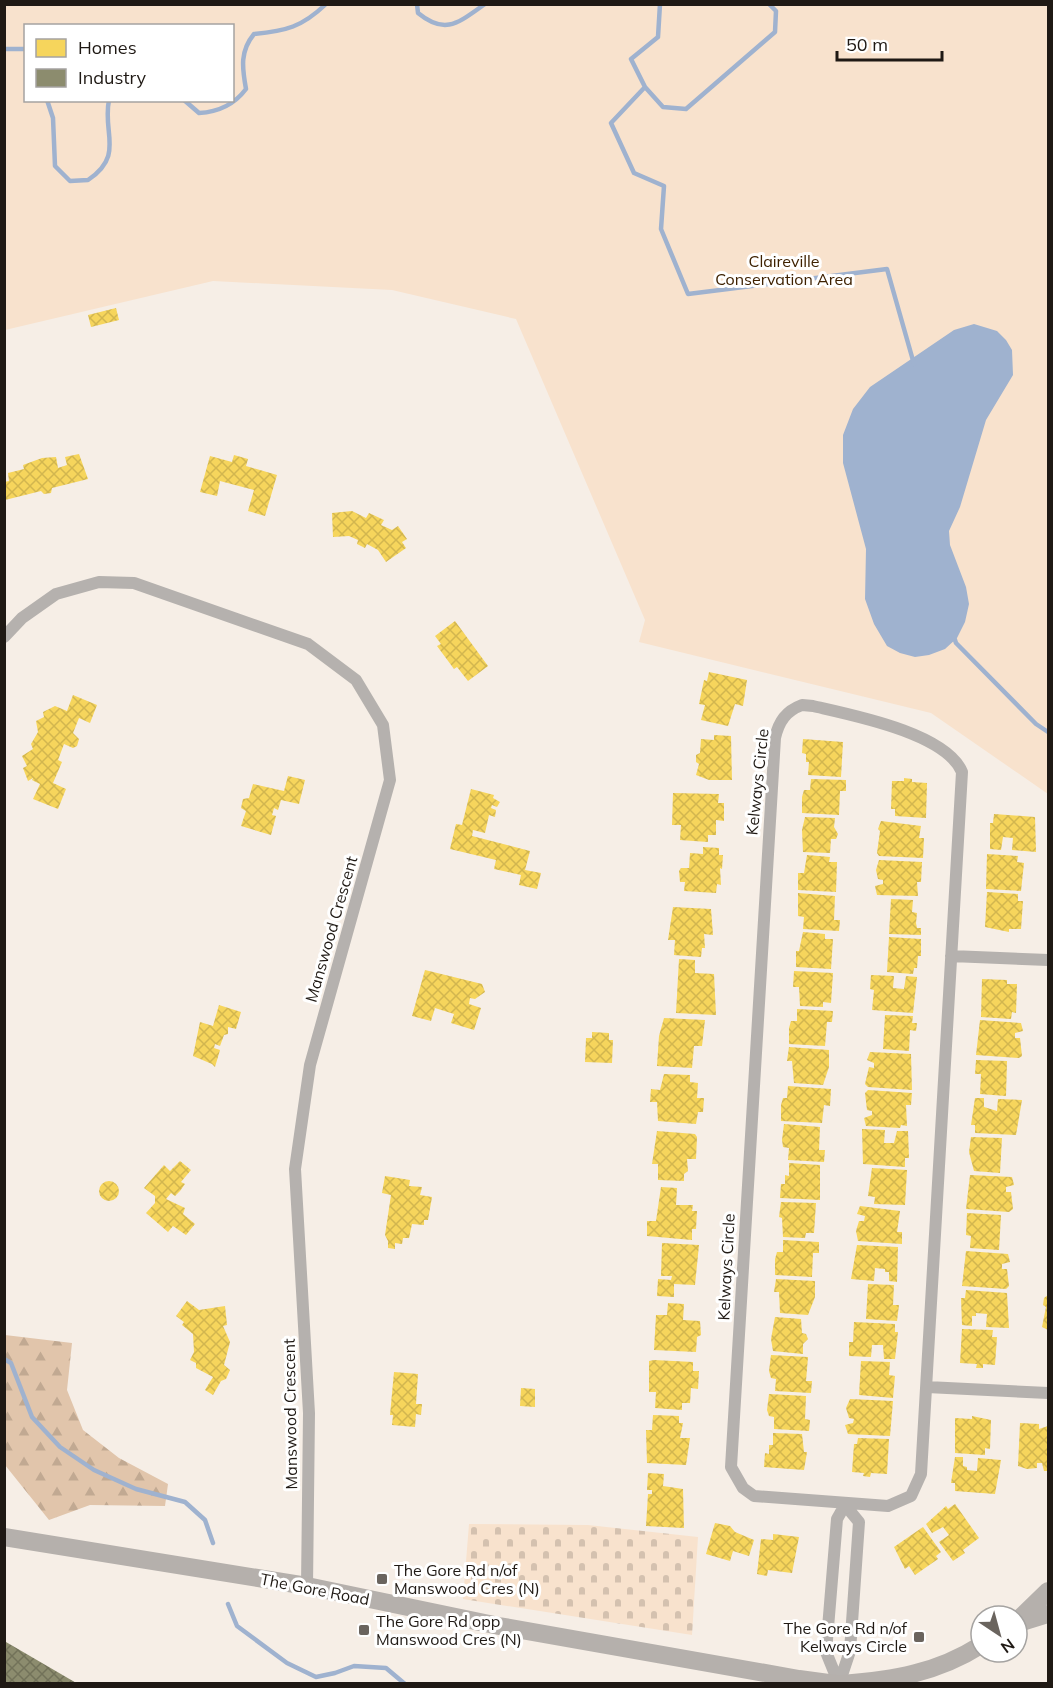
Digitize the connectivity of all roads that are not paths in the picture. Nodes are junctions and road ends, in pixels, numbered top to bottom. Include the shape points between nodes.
1 (4, 637) edge
2 (951, 956) junction
3 (1048, 960) edge
4 (927, 1387) junction
5 (1048, 1393) edge
6 (845, 1504) junction
7 (4, 1537) edge
8 (307, 1586) junction
9 (1048, 1591) edge
10 (1029, 1610) edge
11 (1048, 1614) edge
12 (1029, 1619) edge
13 (969, 1652) edge
14 (839, 1683) edge

1 - 8 street, Manswood Crescent via 22,618 56,594 99,582 134,583 308,644 356,680 383,725 390,780 310,1065 295,1168 309,1413
2 - 3 street
2 - 4 street, Kelways Circle
2 - 6 street, Kelways Circle via 962,781 958,762 939,747 887,724 813,706 792,709 783,717 775,738 731,1467 743,1488 754,1496
4 - 5 street
4 - 6 street, Kelways Circle via 921,1474 911,1496 888,1506
6 - 14 street via 837,1519 826,1652
6 - 14 street via 859,1522 850,1651
7 - 8 main road, The Gore Road
8 - 14 main road, The Gore Road via 500,1626
9 - 10 main road
11 - 12 main road
13 - 14 main road, The Gore Road via 912,1676

